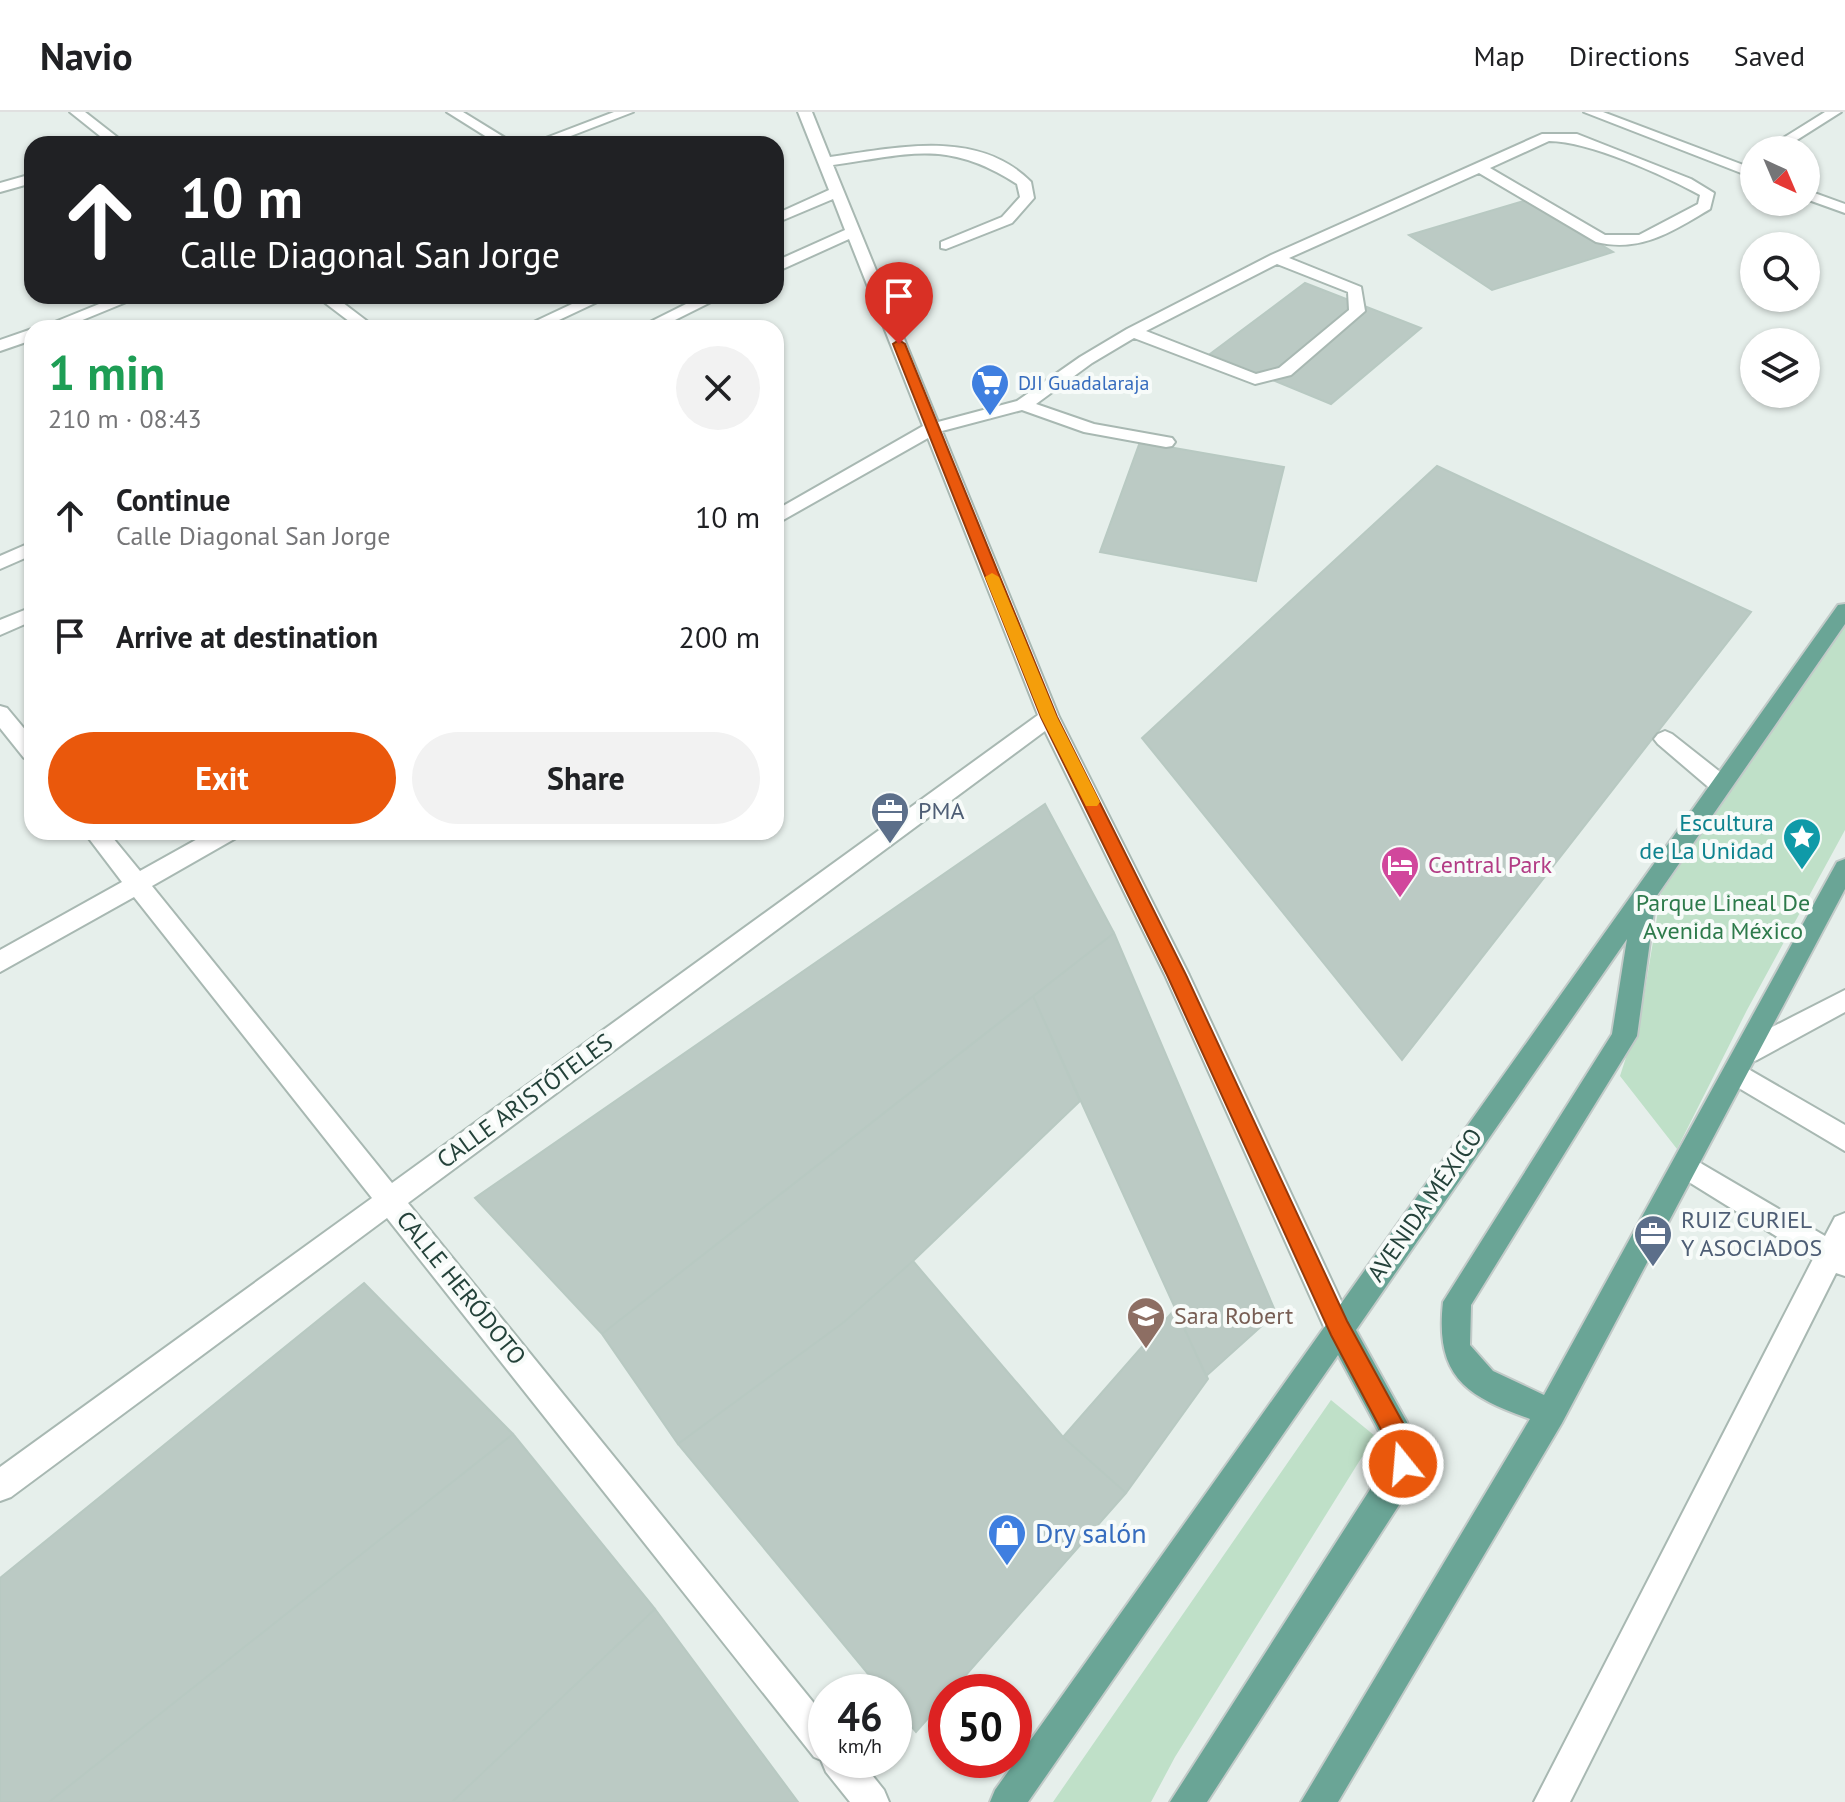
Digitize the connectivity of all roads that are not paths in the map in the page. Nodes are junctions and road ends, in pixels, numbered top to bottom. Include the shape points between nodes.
1 (77, 112) edge
2 (454, 112) edge
3 (626, 112) edge
4 (805, 112) edge
5 (1591, 112) edge
6 (1834, 112) edge
7 (108, 136) edge
8 (494, 136) edge
9 (559, 136) edge
10 (1794, 136) edge
11 (826, 162) junction
12 (1479, 167) junction
13 (1740, 168) edge
14 (24, 180) edge
15 (0, 188) edge
16 (838, 191) junction
17 (1820, 199) edge
18 (1845, 209) edge
19 (784, 215) edge
20 (855, 231) junction
21 (946, 245) dead end
22 (1276, 258) junction
23 (784, 263) edge
24 (112, 304) edge
25 (335, 304) edge
26 (584, 304) edge
27 (698, 304) edge
28 (69, 320) edge
29 (357, 320) edge
30 (547, 320) edge
31 (663, 320) edge
32 (1133, 332) junction
33 (24, 337) edge
34 (0, 346) edge
35 (1023, 405) junction
36 (931, 429) junction
37 (1166, 442) dead end
38 (784, 513) edge
39 (24, 552) edge
40 (0, 563) edge
41 (1845, 610) edge
42 (24, 617) edge
43 (0, 628) edge
44 (0, 713) edge
45 (1049, 717) junction
46 (1665, 739) dead end
47 (24, 743) edge
48 (1721, 785) junction
49 (101, 840) edge
50 (214, 840) edge
51 (1845, 868) edge
52 (137, 884) junction
53 (1646, 892) junction
54 (0, 962) edge
55 (1845, 1000) edge
56 (1742, 1063) junction
57 (1845, 1139) edge
58 (1685, 1166) junction
59 (390, 1200) junction
60 (1845, 1226) edge
61 (1838, 1259) edge
62 (1339, 1328) junction
63 (1551, 1412) junction
64 (0, 1486) edge
65 (808, 1722) edge
66 (853, 1778) edge
67 (872, 1802) edge
68 (1007, 1802) edge
69 (1187, 1802) edge
70 (1318, 1802) edge
71 (1551, 1802) edge

1 - 7 street
2 - 8 street
3 - 9 street
4 - 11 street
5 - 13 street
6 - 10 street
11 - 16 street
11 - 21 street via 941,149 986,160 1024,182 1027,198 1007,220
12 - 12 street via 1601,239 1622,244 1644,240 1705,206 1707,193 1572,137 1547,137
12 - 22 street
14 - 15 street
16 - 19 street
16 - 20 street
17 - 18 street
20 - 23 street
20 - 36 street
22 - 32 street
22 - 32 street via 1356,290 1357,311 1285,372 1255,379
24 - 28 street
25 - 29 street
26 - 30 street
27 - 31 street
32 - 35 street
33 - 34 street
35 - 36 street
35 - 37 street via 1090,428
36 - 38 street
36 - 45 street
39 - 40 street
41 - 48 main road, AVENIDA MÉXICO
42 - 43 street
44 - 47 street
45 - 59 street, CALLE ARISTÓTELES
45 - 62 street via 1177,975
46 - 48 street
48 - 53 main road, AVENIDA MÉXICO
49 - 52 street, CALLE HERÓDOTO
50 - 52 street
51 - 56 main road
52 - 54 street
52 - 59 street, CALLE HERÓDOTO
53 - 62 main road, AVENIDA MÉXICO
53 - 63 main road via 1624,1036 1457,1302 1455,1345 1467,1368 1494,1391
55 - 56 street
56 - 57 street
56 - 58 main road
58 - 61 street
58 - 63 main road
59 - 64 street, CALLE ARISTÓTELES
59 - 65 street, CALLE HERÓDOTO
60 - 61 street
61 - 71 street
62 - 68 main road, AVENIDA MÉXICO
62 - 69 main road via 1396,1433 1403,1464
63 - 70 main road
66 - 67 street

